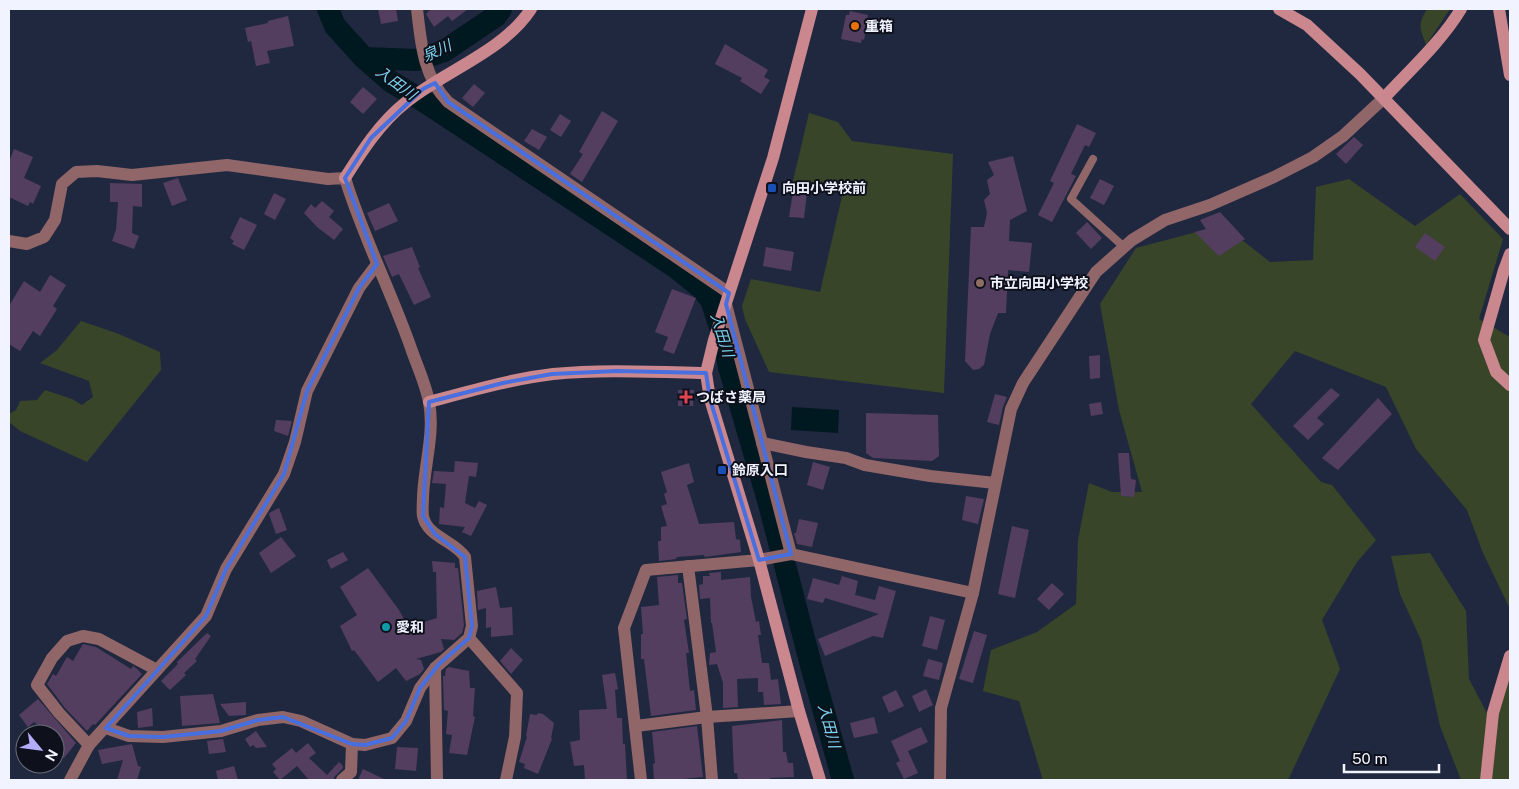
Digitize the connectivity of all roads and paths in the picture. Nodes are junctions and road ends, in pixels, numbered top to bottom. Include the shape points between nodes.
1 (416, 9) edge
2 (531, 9) edge
3 (812, 9) edge
4 (1278, 9) edge
5 (1461, 9) edge
6 (1498, 9) edge
7 (1510, 74) edge
8 (429, 86) junction
9 (1384, 98) junction
10 (1093, 159) dead end
11 (345, 178) junction
12 (1510, 228) edge
13 (9, 241) edge
14 (1124, 247) junction
15 (1510, 254) edge
16 (377, 264) junction
17 (728, 298) junction
18 (706, 373) junction
19 (1510, 385) edge
20 (429, 402) junction
21 (762, 443) junction
22 (995, 483) junction
23 (788, 554) junction
24 (764, 559) junction
25 (688, 566) junction
26 (973, 594) junction
27 (468, 638) junction
28 (1510, 656) edge
29 (435, 668) junction
30 (157, 670) junction
31 (799, 711) junction
32 (707, 718) junction
33 (636, 726) junction
34 (106, 728) junction
35 (352, 744) junction
36 (89, 745) junction
37 (70, 780) edge
38 (342, 780) edge
39 (437, 780) edge
40 (506, 780) edge
41 (640, 780) edge
42 (712, 780) edge
43 (820, 780) edge
44 (940, 780) edge
45 (1486, 780) edge

1 - 8 street
2 - 8 street via 503,39
3 - 17 street via 773,158
4 - 9 street via 1306,25
5 - 9 street via 1430,49
6 - 7 street
8 - 11 street via 403,104 371,138
8 - 17 street
9 - 12 street
9 - 14 street via 1343,136 1313,157 1218,202 1165,220
10 - 14 lane via 1071,199
11 - 13 street via 328,179 227,165 132,175 76,172 62,184 55,220 44,237 27,244
11 - 16 street
14 - 22 street via 1096,272 1023,383 1011,409
15 - 19 street via 1484,340 1496,372
16 - 20 street via 399,313
16 - 30 street via 359,288 307,391 284,474 226,569 206,616
17 - 18 street
17 - 21 street
18 - 20 street via 617,371 552,374
18 - 24 street via 710,399
20 - 27 street via 423,516 435,534 460,549 465,557 472,626
21 - 22 street via 846,458 865,465
21 - 23 street
22 - 26 street
23 - 24 street
23 - 26 street
24 - 25 street
24 - 31 street
25 - 32 street
25 - 33 street via 646,570 624,628
26 - 44 street via 941,708
27 - 29 street
27 - 40 street via 518,693 515,737
28 - 45 street via 1493,713
29 - 35 street via 420,688 406,721 392,738 365,746
29 - 39 street
30 - 34 street
30 - 36 street via 99,639 83,636 68,641 52,658 37,685
31 - 32 street
31 - 43 street
32 - 33 street
32 - 42 street
33 - 41 street
34 - 35 street via 129,736 163,738 222,731 258,720 283,717
34 - 36 street
35 - 38 street via 351,772
36 - 37 street

